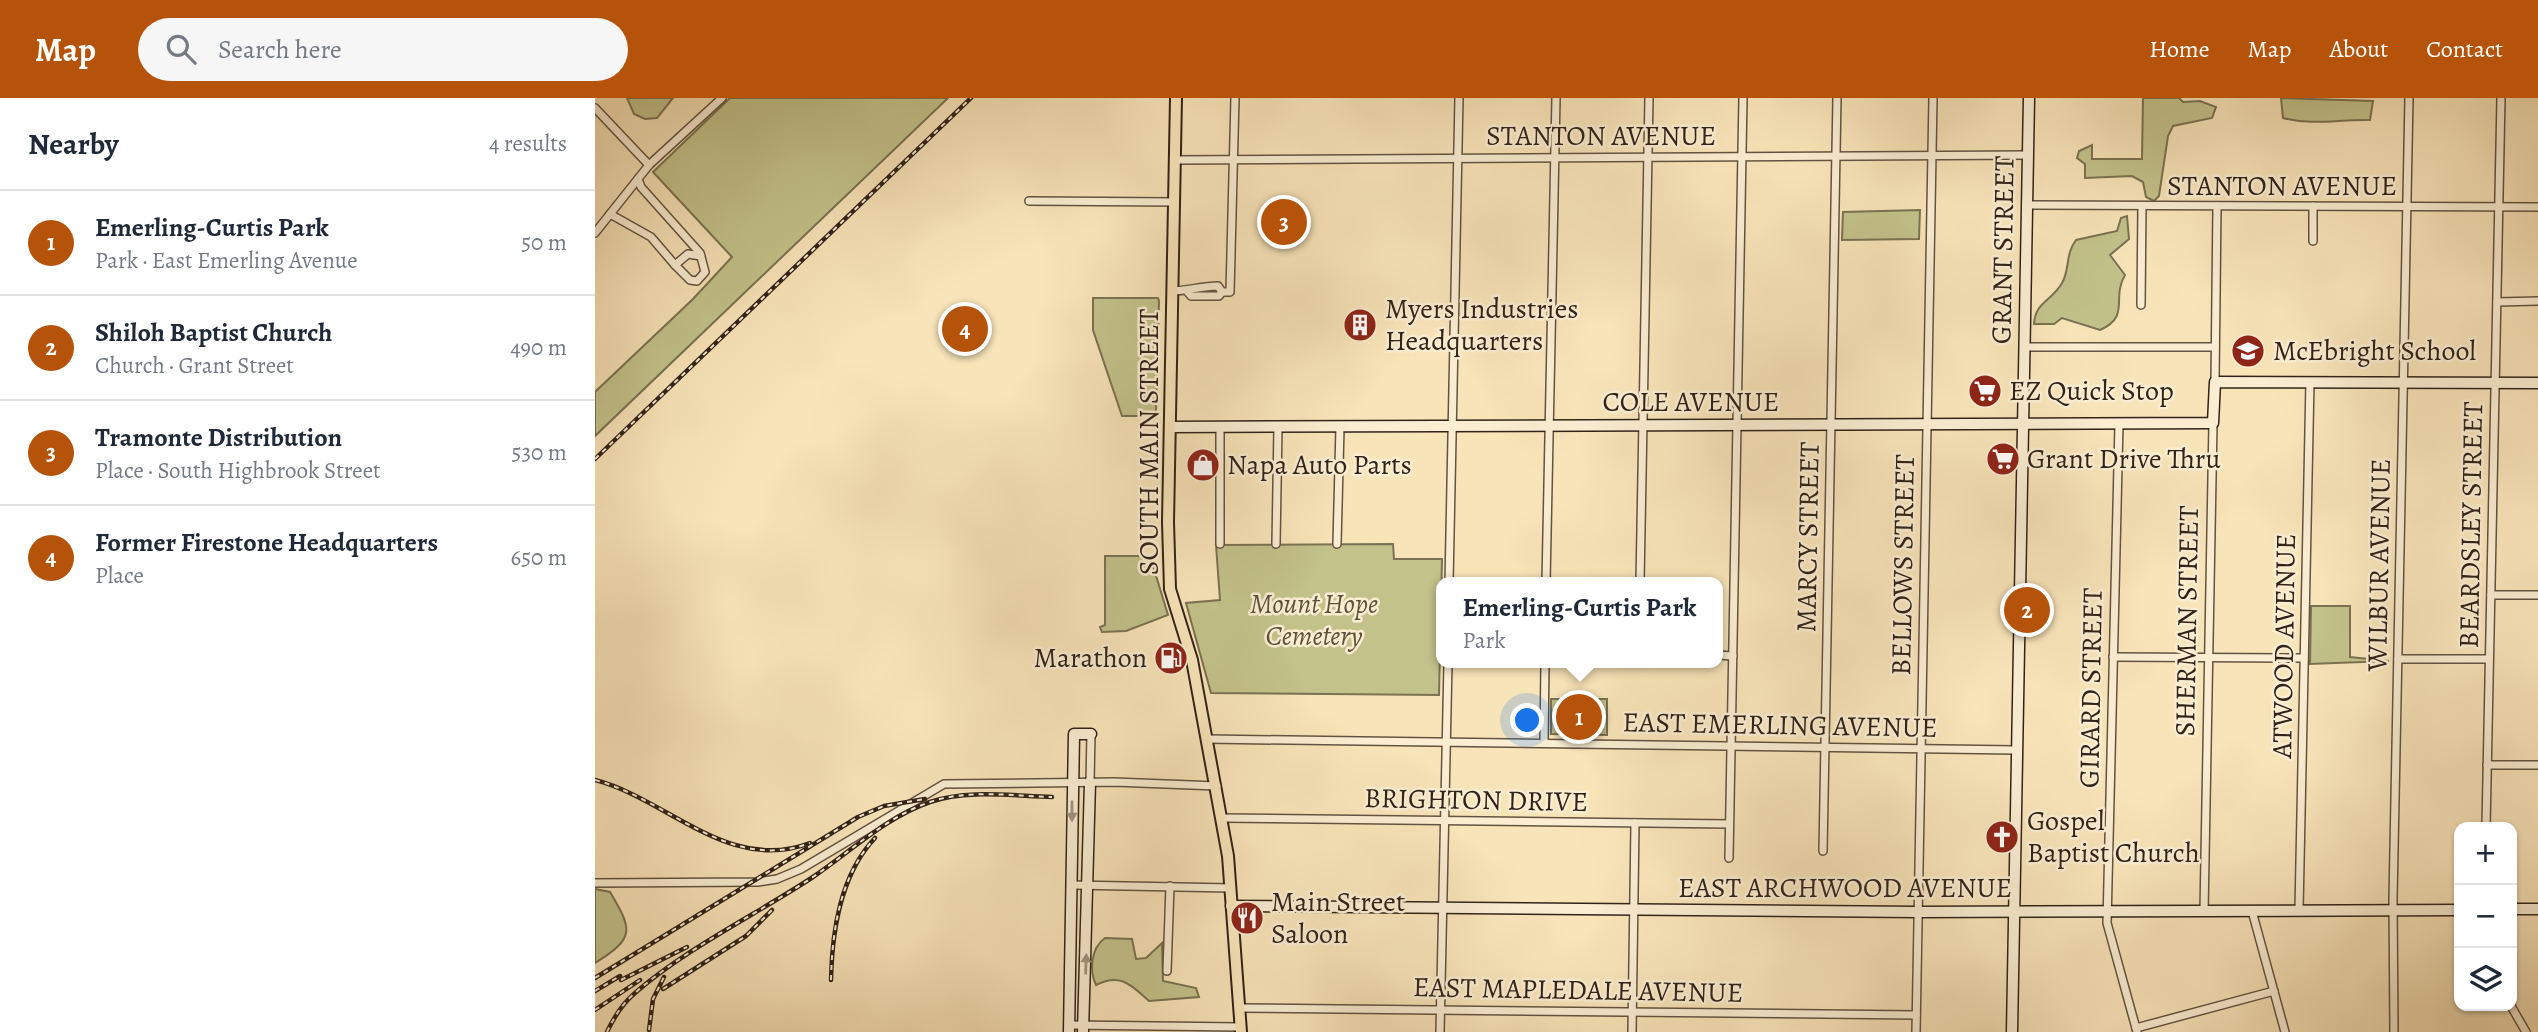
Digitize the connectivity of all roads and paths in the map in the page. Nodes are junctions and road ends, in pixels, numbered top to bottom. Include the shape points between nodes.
1 (722, 98) edge
2 (1175, 98) edge
3 (1235, 98) edge
4 (1459, 98) edge
5 (1556, 98) edge
6 (1649, 98) edge
7 (1743, 98) edge
8 (1837, 98) edge
9 (1933, 98) edge
10 (2029, 98) edge
11 (2409, 98) edge
12 (2501, 98) edge
13 (595, 108) edge
14 (1933, 155) junction
15 (2028, 155) junction
16 (1742, 156) junction
17 (1835, 156) junction
18 (1648, 157) junction
19 (1457, 158) junction
20 (1554, 158) junction
21 (1175, 160) junction
22 (1233, 160) junction
23 (649, 165) junction
24 (638, 178) junction
25 (1029, 201) dead end
26 (1174, 202) junction
27 (2027, 205) junction
28 (2142, 206) junction
29 (2217, 206) junction
30 (2313, 206) junction
31 (2407, 207) junction
32 (2498, 207) junction
33 (2538, 207) edge
34 (610, 214) junction
35 (595, 233) edge
36 (2313, 241) dead end
37 (701, 256) junction
38 (675, 265) junction
39 (1172, 291) junction
40 (2538, 301) edge
41 (2497, 302) junction
42 (2141, 304) dead end
43 (2214, 346) junction
44 (2024, 347) junction
45 (2215, 382) junction
46 (2310, 382) junction
47 (2403, 382) junction
48 (2495, 383) junction
49 (2538, 383) edge
50 (1927, 422) junction
51 (2023, 422) junction
52 (1832, 423) junction
53 (2213, 423) junction
54 (1738, 424) junction
55 (2119, 424) junction
56 (1550, 425) junction
57 (1644, 425) junction
58 (1452, 426) junction
59 (1170, 427) junction
60 (1220, 427) junction
61 (1279, 427) junction
62 (1341, 427) junction
63 (1220, 544) dead end
64 (1276, 544) dead end
65 (1337, 544) dead end
66 (1449, 577) edge
67 (1546, 577) edge
68 (1640, 577) edge
69 (2491, 595) junction
70 (2538, 596) edge
71 (1723, 655) edge
72 (1733, 656) junction
73 (2113, 657) junction
74 (2209, 658) junction
75 (2304, 658) junction
76 (2398, 659) junction
77 (2489, 659) junction
78 (1448, 668) edge
79 (1545, 668) edge
80 (1091, 734) joint
81 (1207, 739) junction
82 (1447, 741) junction
83 (1544, 742) junction
84 (1731, 745) junction
85 (1825, 746) junction
86 (1920, 749) junction
87 (2017, 750) junction
88 (2487, 765) junction
89 (2538, 765) edge
90 (1090, 782) junction
91 (1072, 783) junction
92 (1217, 786) junction
93 (1222, 818) junction
94 (1445, 820) junction
95 (2486, 822) edge
96 (1635, 823) junction
97 (1729, 824) junction
98 (1823, 850) dead end
99 (1729, 858) dead end
100 (595, 883) edge
101 (1072, 885) junction
102 (1090, 885) junction
103 (1170, 886) junction
104 (1231, 888) junction
105 (1231, 906) junction
106 (1443, 907) junction
107 (1634, 909) junction
108 (2517, 909) edge
109 (2538, 909) edge
110 (2299, 910) junction
111 (2393, 910) junction
112 (2454, 910) edge
113 (2014, 911) junction
114 (2252, 911) junction
115 (1918, 912) junction
116 (2107, 912) junction
117 (2204, 912) junction
118 (1167, 971) dead end
119 (2274, 991) junction
120 (1239, 1008) junction
121 (1441, 1010) junction
122 (2514, 1011) edge
123 (1633, 1012) junction
124 (1916, 1015) junction
125 (1069, 1029) edge
126 (1083, 1029) edge
127 (1241, 1030) edge
128 (2137, 1030) edge
129 (1440, 1032) edge
130 (1632, 1032) edge
131 (1916, 1032) edge
132 (2012, 1032) edge
133 (2285, 1032) edge
134 (2394, 1032) edge
135 (2526, 1032) edge

1 - 23 street
2 - 21 main road, SOUTH MAIN STREET
3 - 22 street
4 - 19 street
5 - 20 street
6 - 18 street
7 - 16 street
8 - 17 street, MARCY STREET
9 - 14 street, BELLOWS STREET
10 - 15 street, GRANT STREET
11 - 31 street, WILBUR AVENUE
12 - 32 street, BEARDSLEY STREET
13 - 23 street
14 - 15 street, STANTON AVENUE
14 - 17 street, STANTON AVENUE
14 - 50 street, BELLOWS STREET
15 - 27 street, GRANT STREET
16 - 17 street, STANTON AVENUE
16 - 18 street, STANTON AVENUE
16 - 54 street
17 - 52 street, MARCY STREET
18 - 20 street, STANTON AVENUE
18 - 57 street
19 - 20 street, STANTON AVENUE
19 - 22 street, STANTON AVENUE
19 - 58 street
20 - 56 street
21 - 22 street, STANTON AVENUE
21 - 26 main road, SOUTH MAIN STREET
22 - 39 street via 1226,292 1191,296 1187,291
23 - 24 street
24 - 34 street
24 - 37 street
25 - 26 street
26 - 39 main road, SOUTH MAIN STREET
27 - 28 street, STANTON AVENUE
27 - 44 street, GRANT STREET
28 - 29 street, STANTON AVENUE
28 - 42 street
29 - 30 street, STANTON AVENUE
29 - 43 street, SHERMAN STREET
30 - 31 street, STANTON AVENUE
30 - 36 street
31 - 32 street, STANTON AVENUE
31 - 47 street, WILBUR AVENUE
32 - 33 street, STANTON AVENUE
32 - 41 street, BEARDSLEY STREET
34 - 35 street
34 - 38 street via 651,237
37 - 38 street via 688,254
37 - 38 street via 705,272 697,281 683,276
39 - 59 main road, SOUTH MAIN STREET
40 - 41 street
41 - 48 street, BEARDSLEY STREET
43 - 44 street
43 - 45 street, SHERMAN STREET
44 - 51 street, GRANT STREET
45 - 46 street
45 - 53 street, SHERMAN STREET
46 - 47 street
46 - 75 street, ATWOOD AVENUE
47 - 48 street
47 - 76 street, WILBUR AVENUE
48 - 49 street
48 - 69 street, BEARDSLEY STREET
50 - 51 street, COLE AVENUE
50 - 52 street, COLE AVENUE
50 - 86 street, BELLOWS STREET
51 - 55 street, COLE AVENUE
51 - 87 street, GRANT STREET
52 - 54 street, COLE AVENUE
52 - 85 street, MARCY STREET
53 - 55 street, COLE AVENUE
53 - 74 street, SHERMAN STREET
54 - 57 street, COLE AVENUE
54 - 72 street
55 - 73 street, GIRARD STREET
56 - 57 street, COLE AVENUE
56 - 58 street, COLE AVENUE
56 - 67 street
57 - 68 street
58 - 62 street, COLE AVENUE
58 - 66 street
59 - 60 street, COLE AVENUE
59 - 81 main road, SOUTH MAIN STREET via 1170,589 1192,660
60 - 61 street, COLE AVENUE
60 - 63 street
61 - 62 street, COLE AVENUE
61 - 64 street
62 - 65 street
69 - 70 street
69 - 77 street, BEARDSLEY STREET
71 - 72 street
72 - 84 street
73 - 74 street
73 - 116 street, GIRARD STREET
74 - 75 street
74 - 117 street, SHERMAN STREET
75 - 110 street, ATWOOD AVENUE
76 - 77 street
76 - 111 street, WILBUR AVENUE
77 - 88 street, BEARDSLEY STREET
78 - 82 street
79 - 83 street
80 - 90 street
80 - 91 street via 1075,734
81 - 82 street, EAST EMERLING AVENUE
81 - 92 main road, SOUTH MAIN STREET
82 - 83 street, EAST EMERLING AVENUE
82 - 94 street
83 - 84 street, EAST EMERLING AVENUE
84 - 85 street, EAST EMERLING AVENUE
84 - 97 street
85 - 86 street, EAST EMERLING AVENUE
85 - 98 street, MARCY STREET
86 - 87 street, EAST EMERLING AVENUE
86 - 115 street, BELLOWS STREET
87 - 113 street, GRANT STREET
88 - 89 street
88 - 95 street, BEARDSLEY STREET
90 - 91 street
90 - 92 street
90 - 102 street
91 - 100 street via 950,783 932,788 801,869 771,881
91 -> 101 street
92 - 93 main road, SOUTH MAIN STREET
93 - 94 street, BRIGHTON DRIVE
93 - 104 main road, SOUTH MAIN STREET
94 - 96 street, BRIGHTON DRIVE
94 - 106 street
96 - 97 street, BRIGHTON DRIVE
96 - 107 street
97 - 99 street
101 - 102 street
101 - 125 street
102 - 103 street
126 -> 102 street
103 - 104 street
103 - 118 street
104 - 105 main road, SOUTH MAIN STREET
105 - 106 street, EAST ARCHWOOD AVENUE
105 - 120 main road, SOUTH MAIN STREET
106 - 107 street, EAST ARCHWOOD AVENUE
106 - 121 street
107 - 115 street, EAST ARCHWOOD AVENUE
107 - 123 street
108 - 109 street
110 - 111 street, EAST ARCHWOOD AVENUE
110 - 114 street, EAST ARCHWOOD AVENUE
111 - 112 street, EAST ARCHWOOD AVENUE
111 - 134 street, WILBUR AVENUE
113 - 115 street, EAST ARCHWOOD AVENUE
113 - 116 street, EAST ARCHWOOD AVENUE
113 - 132 street, GRANT STREET
114 - 117 street, EAST ARCHWOOD AVENUE
114 - 119 street
115 - 124 street, BELLOWS STREET
116 - 117 street, EAST ARCHWOOD AVENUE
116 - 128 street, GIRARD STREET
119 - 128 street
119 - 133 street
120 - 121 street, EAST MAPLEDALE AVENUE
120 - 127 main road, SOUTH MAIN STREET
121 - 123 street, EAST MAPLEDALE AVENUE
121 - 129 street
122 - 135 street
123 - 124 street, EAST MAPLEDALE AVENUE
123 - 130 street
124 - 131 street, BELLOWS STREET
125 - 126 street
126 - 127 street

